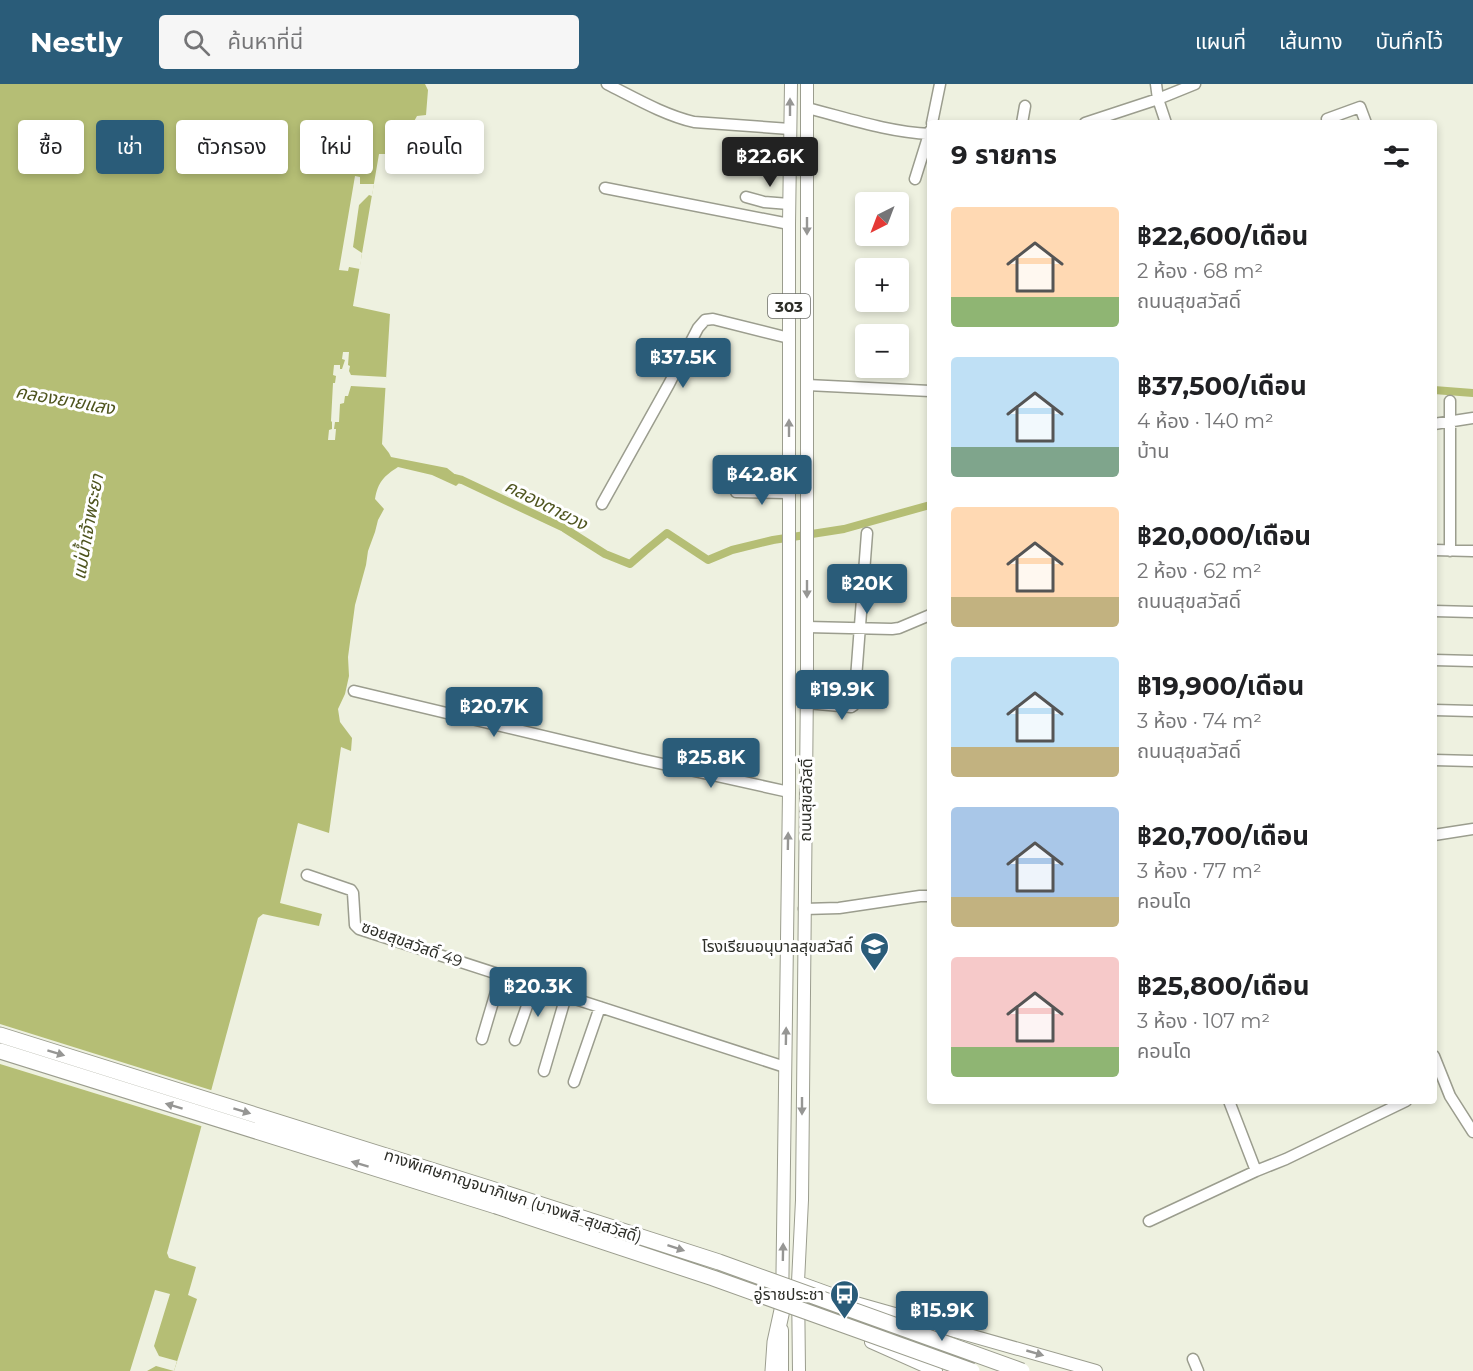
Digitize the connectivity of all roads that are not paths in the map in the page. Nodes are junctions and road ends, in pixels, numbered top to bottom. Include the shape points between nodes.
1 (607, 84) edge
2 (790, 84) edge
3 (807, 84) edge
4 (940, 84) edge
5 (1156, 84) edge
6 (1195, 84) edge
7 (1158, 99) junction
8 (1025, 106) dead end
9 (807, 108) junction
10 (933, 120) edge
11 (1023, 120) edge
12 (1104, 120) edge
13 (1165, 120) edge
14 (1331, 120) edge
15 (1365, 120) edge
16 (790, 129) junction
17 (927, 133) edge
18 (927, 142) edge
19 (915, 179) dead end
20 (604, 188) dead end
21 (747, 197) dead end
22 (789, 204) junction
23 (789, 224) junction
24 (789, 338) junction
25 (807, 385) junction
26 (927, 391) edge
27 (1450, 401) dead end
28 (1473, 418) edge
29 (1450, 421) junction
30 (1437, 423) edge
31 (736, 492) dead end
32 (789, 493) junction
33 (602, 504) dead end
34 (867, 534) dead end
35 (1437, 550) edge
36 (1450, 550) junction
37 (1473, 551) edge
38 (1437, 611) edge
39 (1473, 612) edge
40 (927, 616) edge
41 (807, 627) junction
42 (789, 628) junction
43 (860, 628) junction
44 (1437, 660) edge
45 (1473, 661) edge
46 (354, 692) dead end
47 (807, 704) junction
48 (1437, 710) edge
49 (1473, 711) edge
50 (1437, 760) edge
51 (1473, 761) edge
52 (789, 792) junction
53 (1473, 829) edge
54 (1437, 835) edge
55 (307, 874) dead end
56 (927, 896) edge
57 (804, 909) junction
58 (501, 975) junction
59 (534, 986) junction
60 (566, 996) junction
61 (600, 1007) junction
62 (0, 1035) edge
63 (482, 1039) dead end
64 (515, 1041) dead end
65 (0, 1052) edge
66 (785, 1067) junction
67 (544, 1071) dead end
68 (574, 1082) dead end
69 (1439, 1085) edge
70 (1229, 1104) edge
71 (1400, 1104) edge
72 (1473, 1132) edge
73 (1256, 1171) junction
74 (1149, 1221) dead end
75 (798, 1282) junction
76 (782, 1310) junction
77 (798, 1316) junction
78 (1193, 1359) dead end
79 (771, 1371) edge
80 (782, 1371) edge
81 (799, 1371) edge
82 (936, 1371) edge
83 (972, 1371) edge
84 (1022, 1371) edge
85 (1096, 1371) edge
86 (1198, 1371) edge

1 - 16 street via 685,120
16 -> 2 main road, ถนนสุขสวัสดิ์ / 303
3 - 9 main road, ถนนสุขสวัสดิ์ / 303
4 - 10 street
5 - 7 street
6 - 7 street
7 - 12 street
7 - 13 street
8 - 11 street
9 - 17 street via 880,127
9 -> 25 main road, ถนนสุขสวัสดิ์ / 303
14 - 15 street via 1360,107
16 - 22 main road, ถนนสุขสวัสดิ์ / 303
18 - 19 street
20 - 23 street
21 - 22 street
22 - 23 main road, ถนนสุขสวัสดิ์ / 303
23 - 24 main road, ถนนสุขสวัสดิ์ / 303
32 -> 24 main road, ถนนสุขสวัสดิ์ / 303
24 - 33 street via 705,320
25 - 26 street
25 -> 41 main road, ถนนสุขสวัสดิ์ / 303
27 - 29 street
28 - 29 street
29 - 30 street
29 - 36 street
31 - 32 street
32 - 42 main road, ถนนสุขสวัสดิ์ / 303
34 - 43 street
35 - 36 street
36 - 37 street
38 - 39 street
40 - 43 street via 899,628
41 - 42 main road
41 - 43 street
41 - 47 main road, ถนนสุขสวัสดิ์ / 303
42 - 52 main road, ถนนสุขสวัสดิ์ / 303
43 - 47 street via 854,705
44 - 45 street
46 - 52 street
47 - 57 main road, ถนนสุขสวัสดิ์ / 303
48 - 49 street
50 - 51 street
66 -> 52 main road, ถนนสุขสวัสดิ์ / 303
53 - 54 street
55 - 58 street, ซอยสุขสวัสดิ์ 49 via 351,890 355,926 359,929
56 - 57 street
57 -> 75 main road, ถนนสุขสวัสดิ์ / 303
58 - 59 street, ซอยสุขสวัสดิ์ 49
58 - 63 street
59 - 60 street, ซอยสุขสวัสดิ์ 49
59 - 64 street
60 - 61 street, ซอยสุขสวัสดิ์ 49
60 - 67 street
61 - 66 street, ซอยสุขสวัสดิ์ 49
61 - 68 street
62 -> 84 highway, ทางพิเศษกาญจนาภิเษก (บางพลี-สุขสวัสดิ์), bridge via 719,1262
83 -> 65 highway, ทางพิเศษกาญจนาภิเษก (บางพลี-สุขสวัสดิ์), bridge via 529,1217
76 -> 66 main road, ถนนสุขสวัสดิ์ / 303
69 - 72 street
70 - 73 street
71 - 73 street
73 - 74 street
75 - 77 main road, ถนนสุขสวัสดิ์ / 303
75 -> 85 main road via 856,1303
76 - 77 main road
76 - 79 highway
76 - 80 main road, ถนนสุขสวัสดิ์ / 303
77 - 81 main road, ถนนสุขสวัสดิ์ / 303
77 - 82 main road via 882,1346
78 - 86 street

